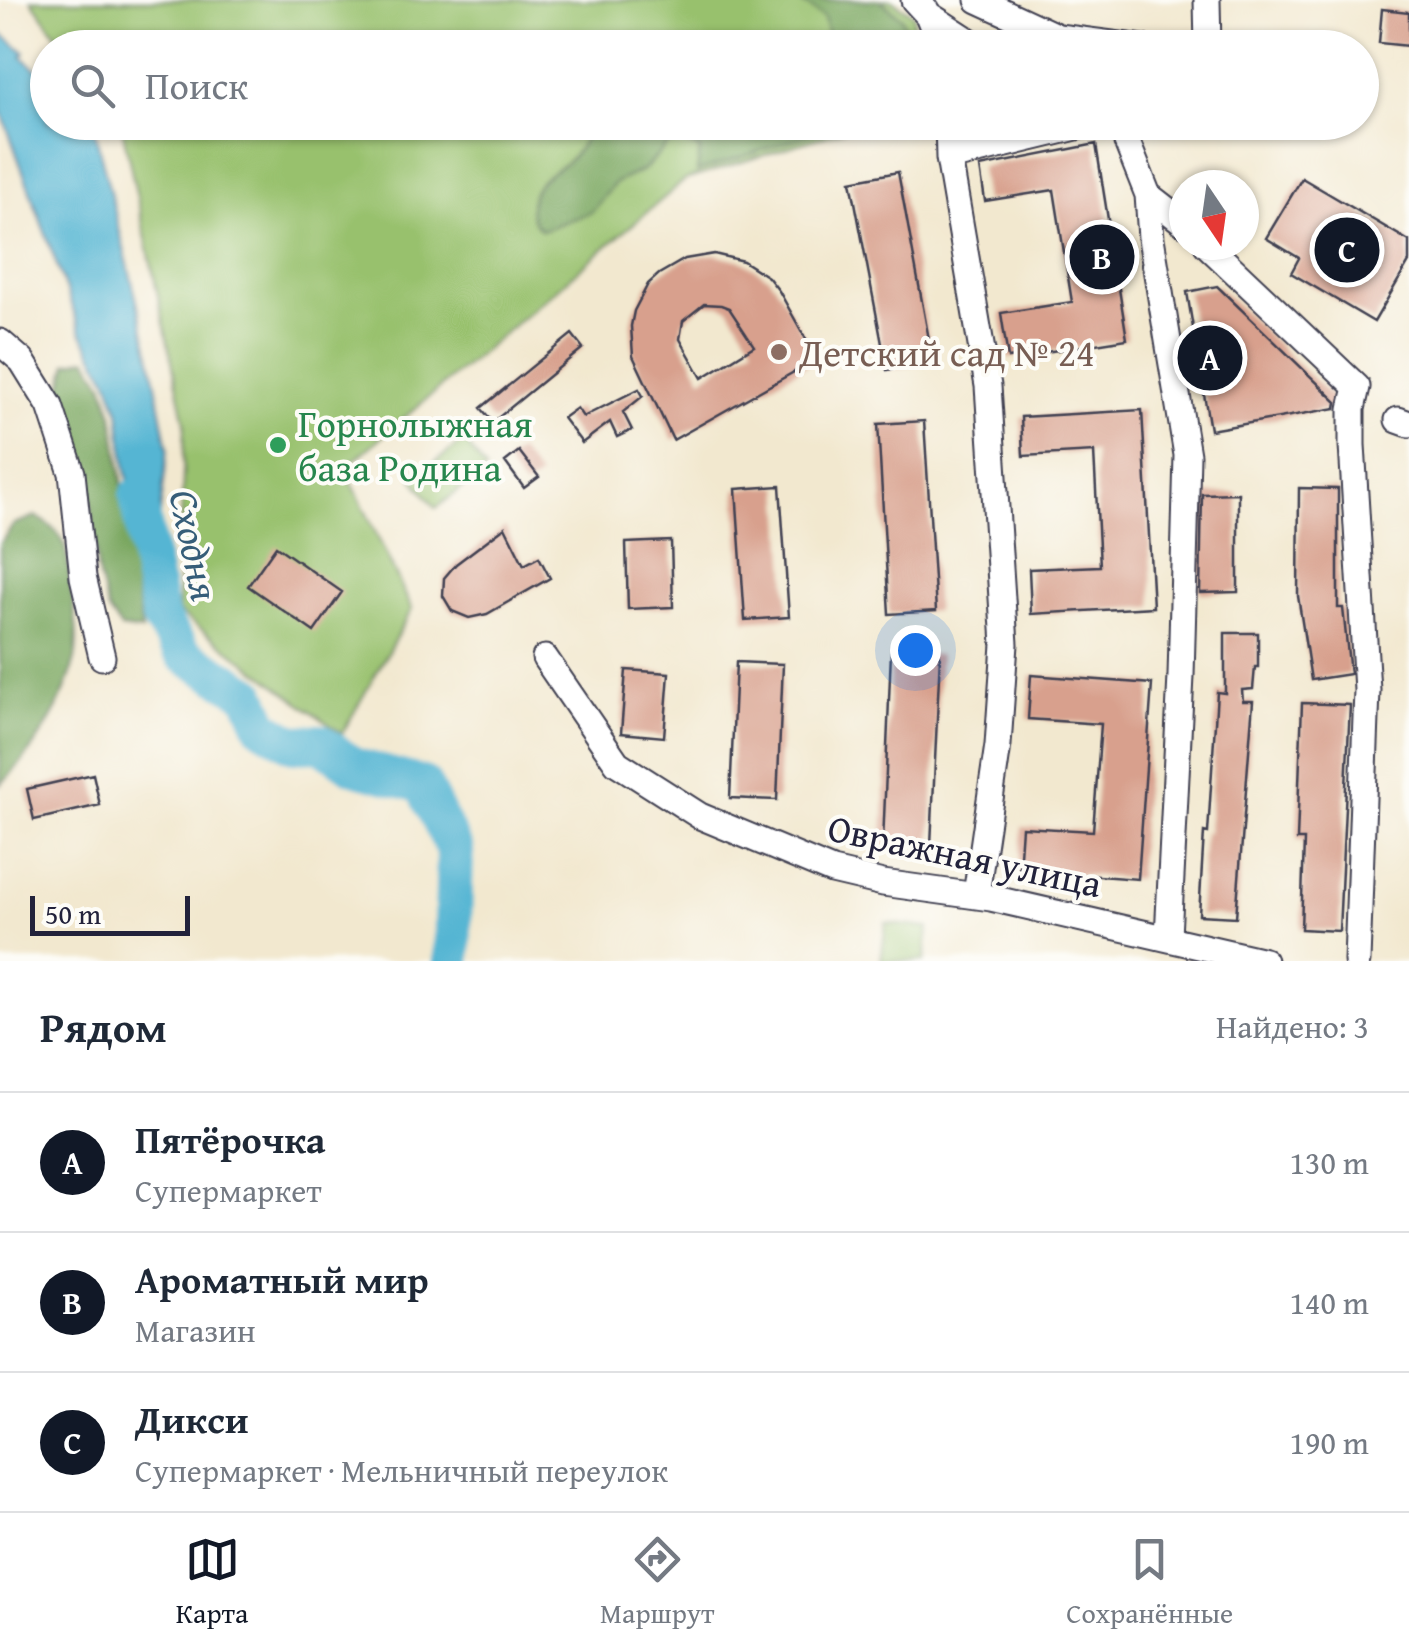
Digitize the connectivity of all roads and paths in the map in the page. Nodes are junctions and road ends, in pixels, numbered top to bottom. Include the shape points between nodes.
1 (978, 0) edge
2 (1208, 0) edge
3 (922, 4) edge
4 (933, 30) edge
5 (956, 30) edge
6 (1043, 30) edge
7 (1208, 30) edge
8 (949, 140) edge
9 (1024, 140) edge
10 (1126, 140) edge
11 (950, 158) junction
12 (1148, 195) junction
13 (1169, 211) edge
14 (1223, 260) edge
15 (0, 342) edge
16 (102, 657) dead end
17 (545, 658) dead end
18 (976, 895) junction
19 (1168, 937) junction
20 (1264, 961) edge
21 (1358, 961) edge

1 - 6 street
2 - 7 street
3 - 4 street
3 - 5 street
8 - 11 street
9 - 11 street
10 - 12 street
11 - 18 street via 988,386 1004,644 998,745
12 - 13 street
12 - 19 street via 1187,455
14 - 21 street via 1357,387 1352,446 1367,690
15 - 16 street via 22,362 50,406 72,473 83,577
17 - 18 street, Овражная улица via 617,763 700,816 832,871
18 - 19 street, Овражная улица
19 - 20 street, Овражная улица

